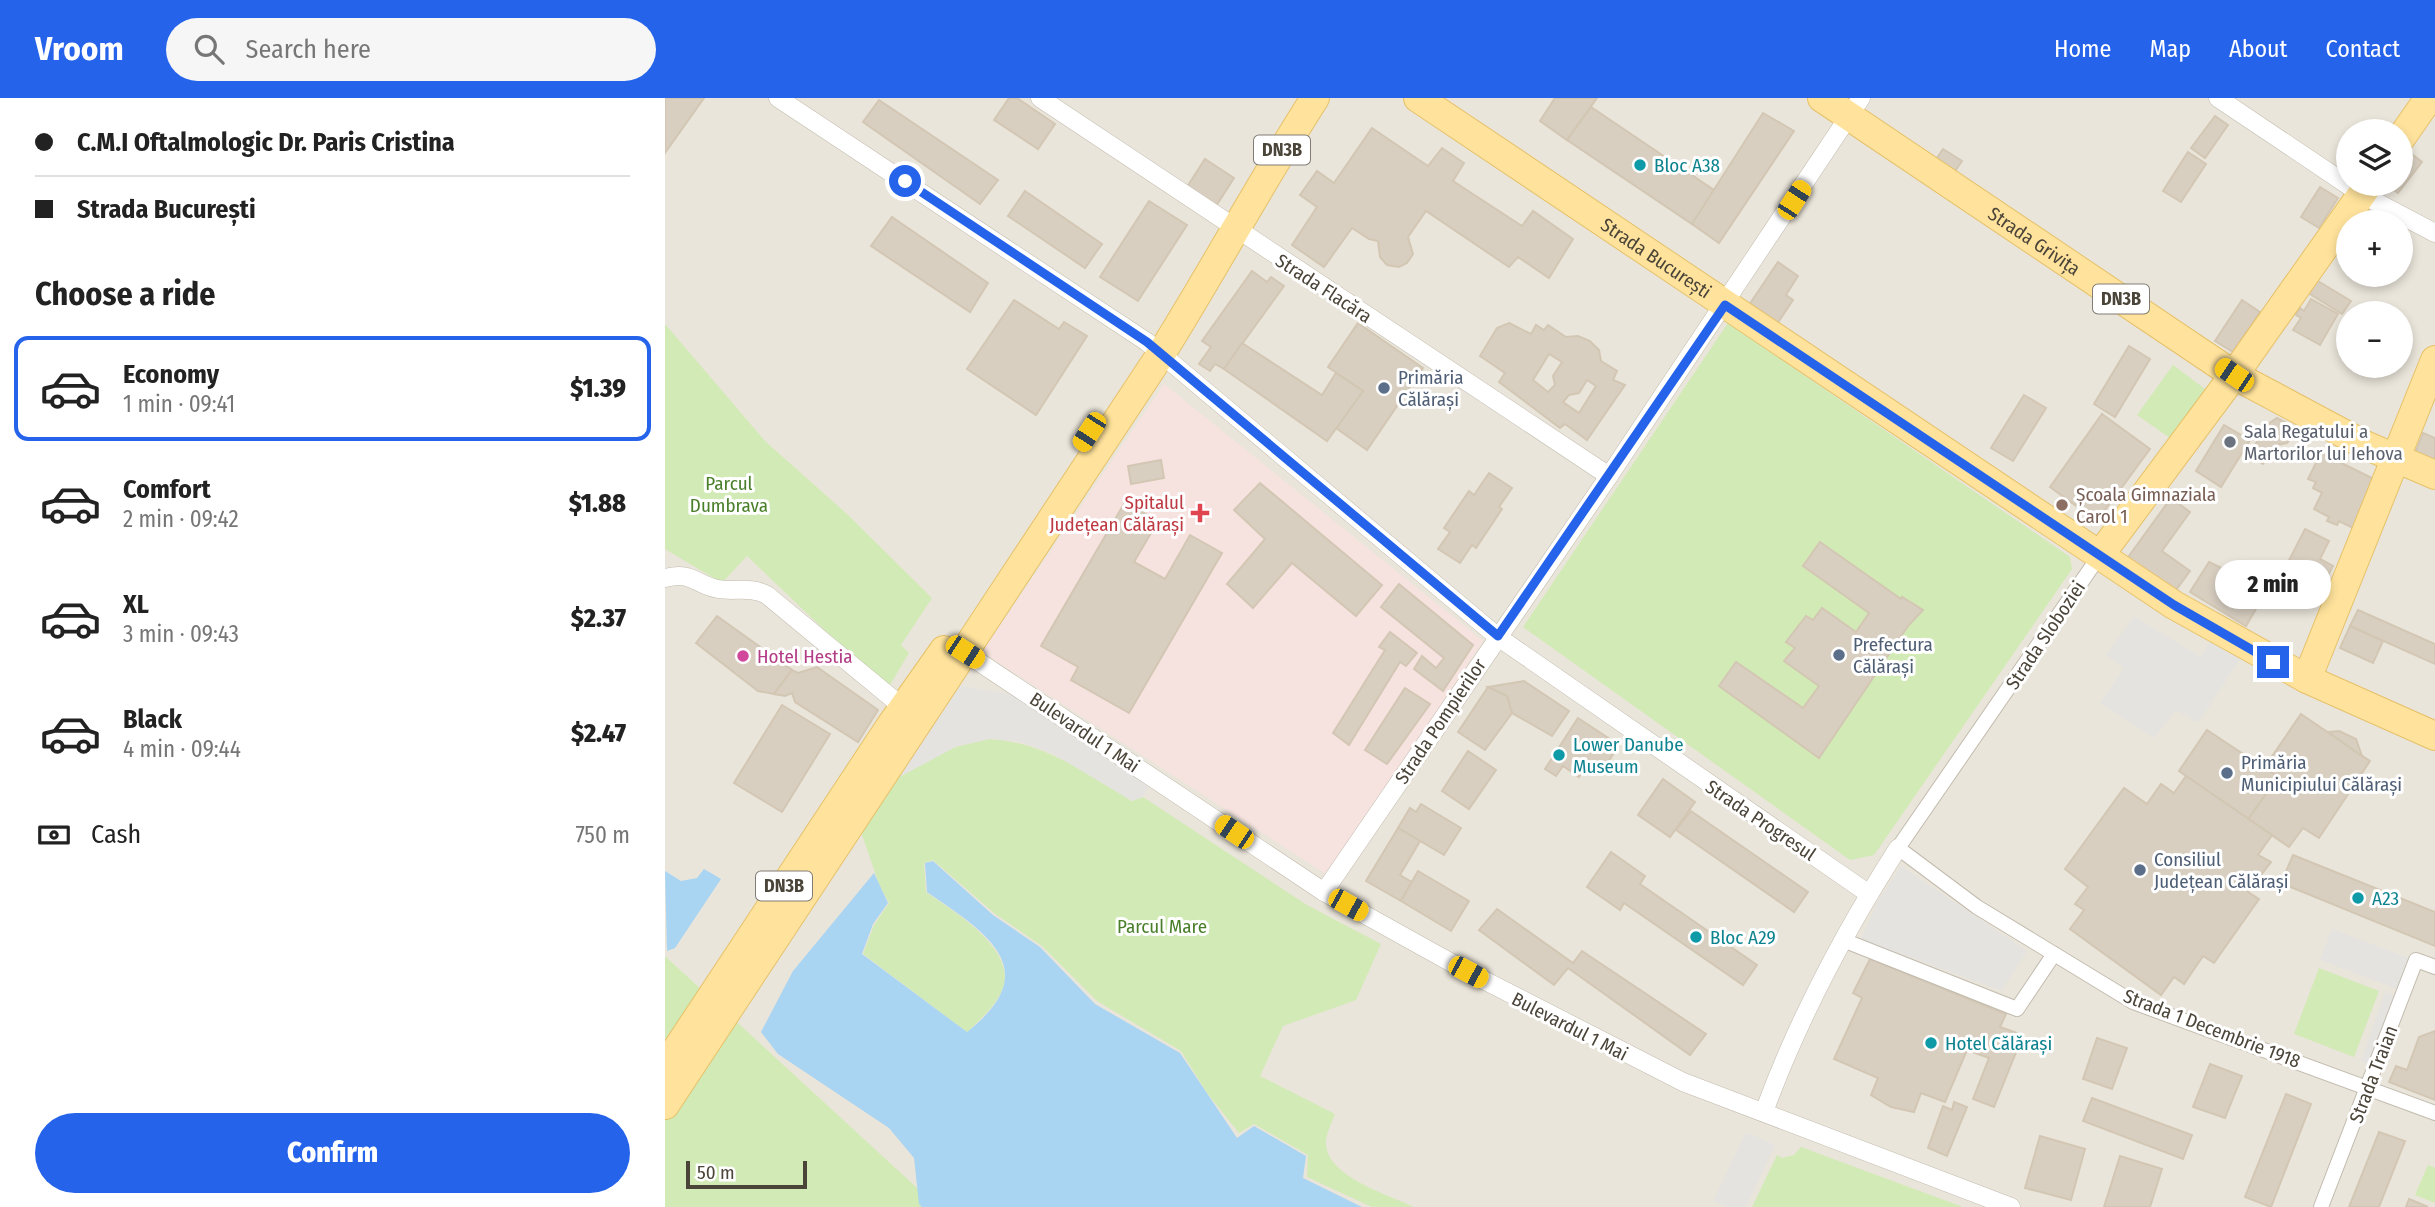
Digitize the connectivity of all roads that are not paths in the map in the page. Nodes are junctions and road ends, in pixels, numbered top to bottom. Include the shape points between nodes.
1 (778, 98) edge
2 (1040, 98) edge
3 (1315, 98) edge
4 (1418, 98) edge
5 (1822, 98) edge
6 (2218, 98) edge
7 (2429, 98) edge
8 (1855, 107) edge
9 (2413, 121) edge
10 (2336, 171) edge
11 (2360, 196) edge
12 (2376, 196) edge
13 (1232, 228) junction
14 (2435, 233) edge
15 (1725, 305) junction
16 (1154, 348) junction
17 (2435, 360) edge
18 (2234, 375) junction
19 (2395, 458) junction
20 (2435, 475) edge
21 (1609, 476) junction
22 (2100, 555) junction
23 (665, 578) edge
24 (1498, 636) junction
25 (958, 647) junction
26 (2307, 679) junction
27 (911, 715) junction
28 (2435, 736) edge
29 (1898, 848) junction
30 (1324, 892) junction
31 (1869, 894) junction
32 (1843, 940) junction
33 (2054, 954) junction
34 (2435, 967) edge
35 (665, 1066) edge
36 (2369, 1086) junction
37 (665, 1105) edge
38 (1764, 1112) junction
39 (2435, 1113) edge
40 (2011, 1207) edge
41 (2321, 1207) edge

1 - 16 street, Strada Progresul
2 - 13 street, Strada Flacăra
3 - 13 main road, DN3B
4 - 15 main road, Strada București
5 - 8 main road, Strada Grivița / DN3B
6 - 10 street
7 - 9 main road
8 - 15 street, Strada Pompierilor
8 - 18 main road, Strada Grivița / DN3B
11 - 18 main road, Strada Sloboziei
12 - 14 street
13 - 16 main road, DN3B
13 - 21 street, Strada Flacăra
15 - 21 street, Strada Pompierilor
15 - 22 main road, Strada București
16 - 24 street, Strada Progresul
16 - 25 main road, DN3B
17 - 19 main road
18 - 19 main road, Strada Grivița / DN3B
18 - 22 main road, Strada Sloboziei
19 - 20 main road, Strada Grivița / DN3B
19 - 26 main road
21 - 24 street, Strada Pompierilor
22 - 26 main road, Strada București via 2174,605
22 - 29 street, Strada Sloboziei
23 - 27 street via 685,574 717,589 755,589 767,595
24 - 30 street, Strada Pompierilor
24 - 31 street, Strada Progresul
25 - 27 main road, DN3B
25 - 30 street, Bulevardul 1 Mai
26 - 28 main road, Strada București
27 - 35 main road, DN3B
27 - 37 main road, DN3B
29 - 31 street, Strada Sloboziei
29 - 33 street, Strada 1 Decembrie 1918 via 1977,907
30 - 38 street, Bulevardul 1 Mai via 1601,1043 1682,1082
31 - 32 street, Strada Sloboziei
32 - 33 street via 2017,1009
32 - 38 street, Strada Sloboziei via 1784,1058
33 - 36 street, Strada 1 Decembrie 1918 via 2133,1002
34 - 36 street, Strada Traian via 2416,960
36 - 39 street, Strada 1 Decembrie 1918
36 - 41 street, Strada Traian
38 - 40 street, Bulevardul 1 Mai

